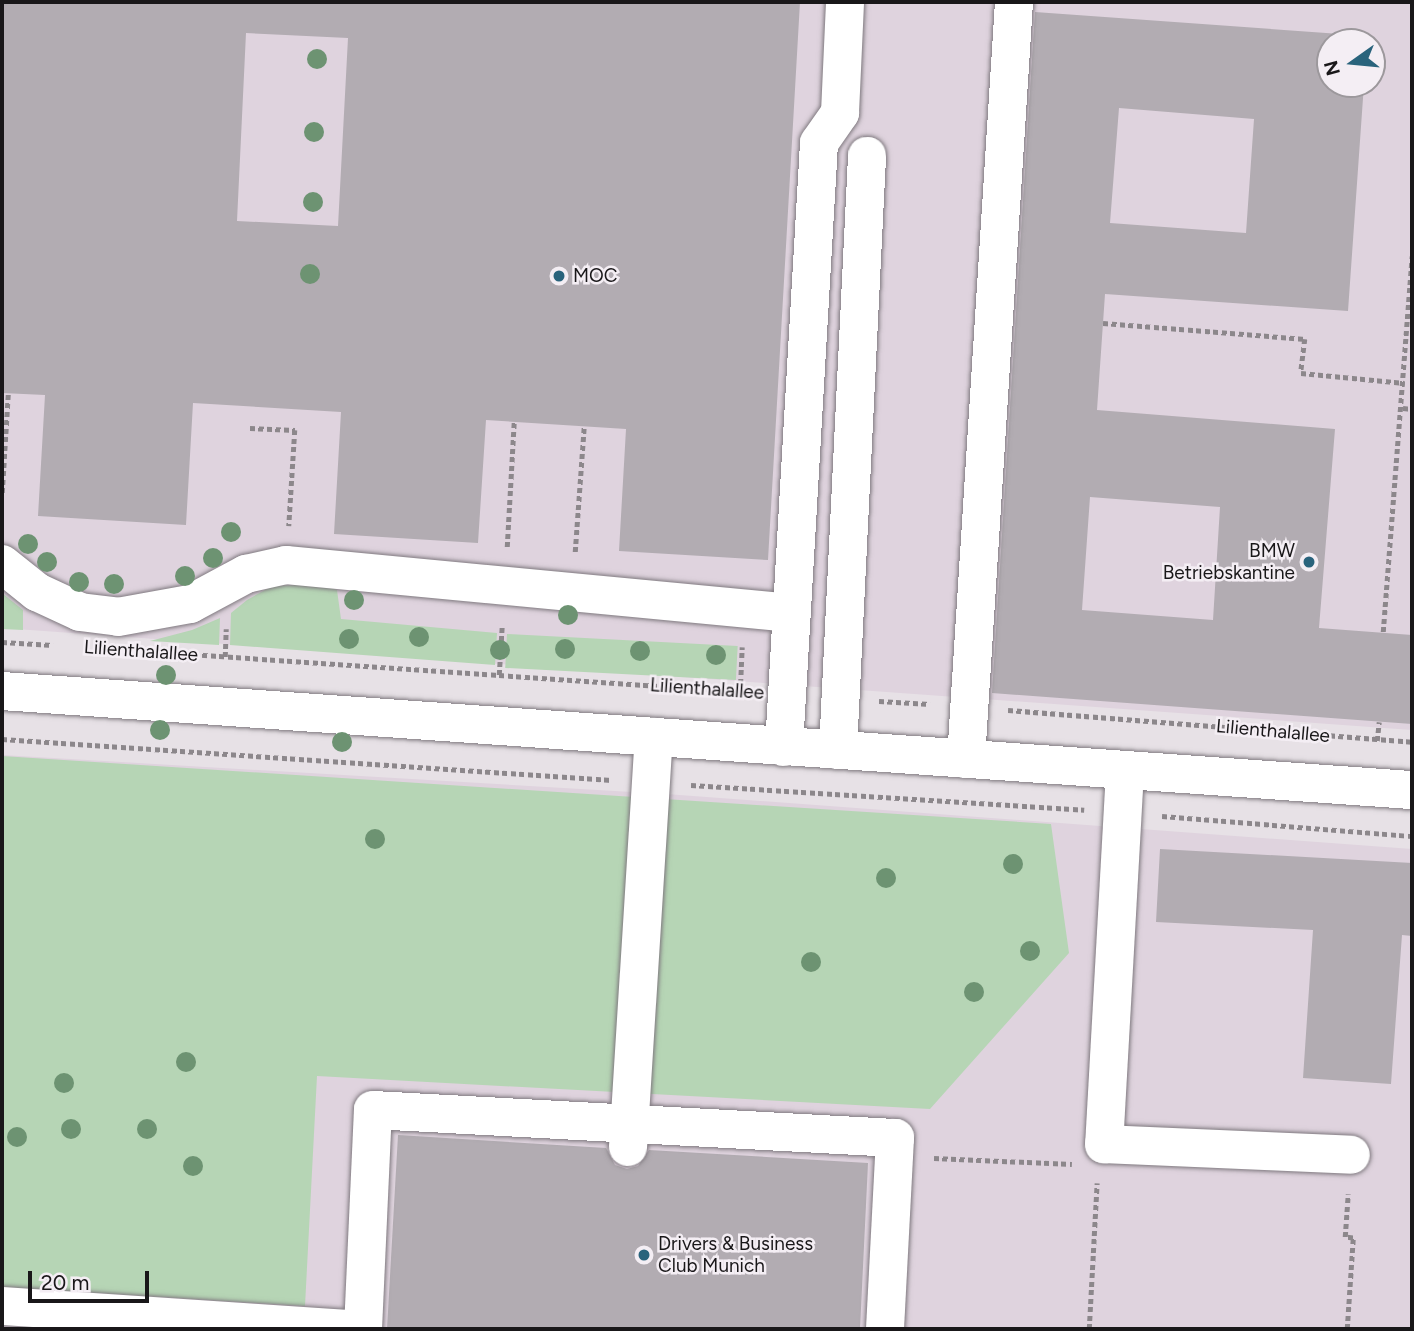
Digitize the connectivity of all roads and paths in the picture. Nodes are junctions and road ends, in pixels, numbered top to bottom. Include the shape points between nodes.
1 (845, 2) edge
2 (1014, 2) edge
3 (867, 156) dead end
4 (1412, 257) edge
5 (1103, 323) dead end
6 (1410, 342) edge
7 (1405, 383) junction
8 (8, 394) dead end
9 (1403, 408) junction
10 (1412, 409) edge
11 (584, 427) dead end
12 (250, 428) dead end
13 (2, 493) edge
14 (2, 564) edge
15 (286, 565) junction
16 (573, 589) junction
17 (792, 613) junction
18 (1383, 632) dead end
19 (2, 642) edge
20 (66, 646) dead end
21 (144, 651) dead end
22 (2, 691) edge
23 (787, 695) junction
24 (840, 699) junction
25 (969, 707) junction
26 (654, 737) junction
27 (2, 739) edge
28 (1412, 742) edge
29 (784, 747) junction
30 (838, 750) junction
31 (966, 759) junction
32 (1125, 771) junction
33 (652, 782) junction
34 (1412, 790) edge
35 (1123, 813) junction
36 (1412, 836) edge
37 (628, 1135) junction
38 (1101, 1155) junction
39 (1351, 1155) joint
40 (894, 1156) junction
41 (2, 1306) edge
42 (351, 1329) edge
43 (363, 1329) edge
44 (885, 1329) edge
45 (1089, 1329) edge
46 (1347, 1329) edge

1 - 17 street via 840,113 819,143
2 - 25 street
3 - 24 street
4 - 6 path
5 - 7 path via 1304,339 1301,373
6 - 7 path
7 - 9 path
8 - 13 path
9 - 10 path
9 - 18 path
11 - 16 path
12 - 15 path via 295,430
14 - 15 street via 37,592 80,612 118,617 190,604 246,574
15 - 16 street
16 - 17 street
17 - 23 street
19 - 20 path, Lilienthalallee
21 - 23 path, Lilienthalallee
22 - 26 street
23 - 29 street
24 - 25 path, Lilienthalallee
24 - 30 street
25 - 28 path, Lilienthalallee
25 - 31 street
26 - 29 street
26 - 33 street
27 - 33 path
29 - 30 street
30 - 31 street
31 - 32 street
32 - 34 street
32 - 35 street
33 - 35 path
33 - 37 street
35 - 36 path
35 - 38 street
37 - 40 street via 895,1138
37 - 43 street via 373,1110
38 - 39 street
38 - 40 path
38 - 45 path
39 - 46 path
40 - 44 street
41 - 42 street

